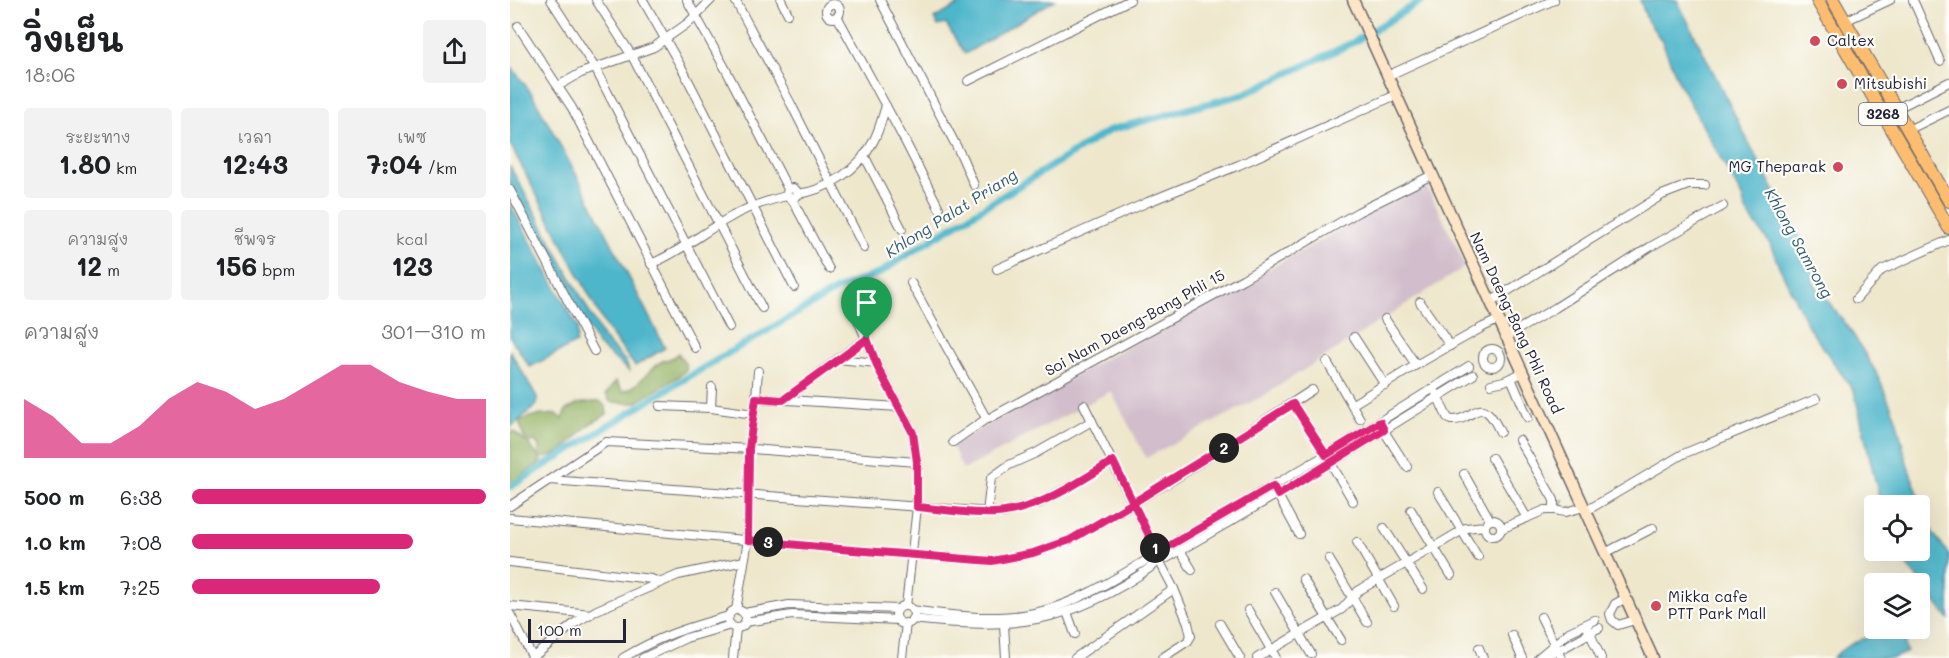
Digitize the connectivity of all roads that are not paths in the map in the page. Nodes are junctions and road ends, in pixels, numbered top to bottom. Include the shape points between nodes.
1 (551, 0) edge
2 (596, 0) edge
3 (643, 0) edge
4 (687, 0) edge
5 (711, 0) edge
6 (735, 0) edge
7 (781, 0) edge
8 (880, 0) edge
9 (1130, 0) edge
10 (1353, 0) edge
11 (1554, 0) edge
12 (1817, 0) edge
13 (1833, 0) edge
14 (1890, 0) edge
15 (1913, 0) edge
16 (836, 2) edge
17 (696, 14) junction
18 (788, 14) dead end
19 (837, 16) junction
20 (1845, 21) junction
21 (518, 26) dead end
22 (666, 39) junction
23 (632, 56) junction
24 (1940, 61) dead end
25 (595, 68) junction
26 (1387, 76) junction
27 (969, 81) dead end
28 (1949, 82) edge
29 (558, 86) junction
30 (1396, 95) junction
31 (886, 106) junction
32 (1896, 109) junction
33 (1949, 110) edge
34 (1908, 130) junction
35 (864, 155) junction
36 (1432, 175) junction
37 (831, 183) junction
38 (974, 185) dead end
39 (1705, 185) dead end
40 (510, 190) edge
41 (791, 195) junction
42 (1949, 201) edge
43 (753, 206) junction
44 (1724, 206) dead end
45 (939, 208) dead end
46 (718, 225) junction
47 (1949, 228) edge
48 (902, 229) dead end
49 (1949, 240) edge
50 (686, 247) junction
51 (864, 248) dead end
52 (651, 264) junction
53 (829, 269) dead end
54 (997, 269) dead end
55 (911, 283) dead end
56 (794, 287) dead end
57 (849, 299) dead end
58 (1856, 299) dead end
59 (1420, 302) dead end
60 (1490, 302) junction
61 (762, 308) dead end
62 (1385, 319) dead end
63 (1498, 320) junction
64 (729, 327) dead end
65 (1354, 337) dead end
66 (867, 339) junction
67 (1507, 340) junction
68 (1449, 346) junction
69 (695, 348) dead end
70 (594, 351) dead end
71 (1496, 351) junction
72 (1513, 354) junction
73 (838, 359) junction
74 (1483, 359) junction
75 (1500, 360) junction
76 (1327, 362) dead end
77 (876, 363) junction
78 (1416, 365) junction
79 (1490, 367) junction
80 (758, 370) dead end
81 (1522, 373) junction
82 (1511, 378) junction
83 (1491, 384) dead end
84 (1384, 385) junction
85 (712, 387) dead end
86 (1434, 389) junction
87 (1312, 390) dead end
88 (1439, 397) junction
89 (756, 398) junction
90 (1816, 399) dead end
91 (783, 400) junction
92 (1293, 404) junction
93 (1353, 404) junction
94 (1084, 405) dead end
95 (660, 406) dead end
96 (899, 407) junction
97 (711, 408) junction
98 (754, 414) junction
99 (1360, 418) dead end
100 (1528, 418) dead end
101 (986, 419) junction
102 (1092, 421) junction
103 (1382, 426) junction
104 (1500, 432) dead end
105 (1519, 440) dead end
106 (953, 442) dead end
107 (749, 448) junction
108 (1326, 455) junction
109 (1492, 458) dead end
110 (1113, 461) junction
111 (917, 462) junction
112 (1331, 463) junction
113 (1407, 467) dead end
114 (1464, 474) dead end
115 (549, 480) junction
116 (1273, 486) junction
117 (1438, 492) dead end
118 (748, 493) junction
119 (1278, 495) junction
120 (1353, 501) dead end
121 (1133, 503) junction
122 (510, 506) edge
123 (917, 507) junction
124 (1584, 507) junction
125 (1555, 508) junction
126 (1411, 510) dead end
127 (987, 513) junction
128 (510, 518) edge
129 (1527, 518) junction
130 (1488, 523) junction
131 (1384, 528) dead end
132 (1653, 528) dead end
133 (1501, 529) junction
134 (1461, 531) junction
135 (1299, 534) dead end
136 (748, 540) junction
137 (1357, 542) dead end
138 (1434, 547) junction
139 (1159, 550) junction
140 (1180, 550) junction
141 (1605, 553) junction
142 (911, 554) junction
143 (1478, 557) dead end
144 (1167, 558) junction
145 (1329, 559) dead end
146 (744, 561) junction
147 (510, 562) edge
148 (1155, 563) junction
149 (1406, 563) junction
150 (1192, 570) dead end
151 (1451, 575) dead end
152 (1303, 579) dead end
153 (1379, 580) junction
154 (660, 582) junction
155 (1174, 589) junction
156 (1423, 589) dead end
157 (1275, 592) dead end
158 (1352, 597) junction
159 (1626, 598) junction
160 (510, 606) edge
161 (1394, 606) dead end
162 (1248, 610) dead end
163 (1067, 612) junction
164 (510, 614) edge
165 (591, 614) junction
166 (742, 615) junction
167 (905, 615) junction
168 (729, 616) junction
169 (1327, 617) junction
170 (1541, 617) dead end
171 (1635, 620) junction
172 (1604, 621) junction
173 (1367, 622) dead end
174 (1220, 624) dead end
175 (1586, 624) junction
176 (1004, 625) junction
177 (734, 627) junction
178 (1299, 633) junction
179 (1590, 633) junction
180 (1076, 634) dead end
181 (1512, 635) dead end
182 (1341, 640) dead end
183 (1479, 648) dead end
184 (1271, 650) junction
185 (1557, 651) edge
186 (1311, 654) dead end
187 (1540, 657) edge
188 (533, 658) edge
189 (623, 658) edge
190 (643, 658) edge
191 (733, 658) edge
192 (902, 658) edge
193 (1006, 658) edge
194 (1075, 658) edge
195 (1162, 658) edge
196 (1239, 658) edge
197 (1257, 658) edge
198 (1276, 658) edge
199 (1483, 658) edge
200 (1522, 658) edge
201 (1601, 658) edge
202 (1653, 658) edge

1 - 25 street
2 - 23 street
3 - 22 street
4 - 17 street
5 - 17 street
6 - 37 street
7 - 18 street
8 - 38 street
9 - 27 street
10 - 26 main road, Nam Daeng-Bang Phli Road
11 - 26 street
12 - 47 main road, 3268
13 - 20 main road, 3268
14 - 20 street
15 - 24 street
16 - 19 street via 840,11
16 - 19 street via 828,5 826,13
17 - 22 street
17 - 41 street
19 - 31 street
20 - 32 main road, 3268
21 - 29 street
22 - 23 street
22 - 43 street
23 - 25 street
23 - 46 street
25 - 29 street
25 - 50 street
26 - 30 main road, Nam Daeng-Bang Phli Road
28 - 32 street
29 - 52 street
30 - 36 main road, Nam Daeng-Bang Phli Road
30 - 54 street
31 - 35 street
31 - 45 street
32 - 34 main road, 3268
33 - 34 street
34 - 42 main road, 3268
35 - 37 street
35 - 48 street
36 - 60 main road, Nam Daeng-Bang Phli Road
36 - 101 street, Soi Nam Daeng-Bang Phli 15 via 1358,212 1212,297
37 - 41 street
37 - 51 street
39 - 60 street via 1688,185 1655,199
40 - 70 street
41 - 43 street
41 - 53 street
43 - 46 street
43 - 56 street
44 - 67 street via 1650,247
46 - 50 street
46 - 61 street
49 - 58 street via 1882,270
50 - 52 street
50 - 64 street
52 - 69 street
55 - 101 street
57 - 66 street
59 - 68 street
60 - 63 main road, Nam Daeng-Bang Phli Road
62 - 78 street
63 - 67 main road, Nam Daeng-Bang Phli Road
63 - 68 street
65 - 84 street
66 - 73 street
66 - 77 street
67 - 71 street
67 - 72 main road, Nam Daeng-Bang Phli Road
68 - 78 street
71 - 74 street via 1487,351
71 - 75 street
72 - 75 street
72 - 81 main road, Nam Daeng-Bang Phli Road
73 - 77 street
73 - 91 street
74 - 79 street
74 - 86 street
75 - 79 street
76 - 93 street
77 - 96 street
78 - 84 street
79 - 88 street
80 - 89 street
81 - 82 street
81 - 124 main road, Nam Daeng-Bang Phli Road
82 - 83 street
82 - 100 street
84 - 93 street
85 - 97 street
86 - 88 street
86 - 103 street
87 - 92 street
88 - 103 street
88 - 104 street via 1451,420 1483,410
89 - 91 street
89 - 98 street
90 - 124 street via 1683,454
91 - 96 street
92 - 108 street
92 - 121 street
93 - 99 street
94 - 102 street
95 - 97 street
96 - 111 street via 913,433
97 - 98 street
98 - 107 street
101 - 106 street, Soi Nam Daeng-Bang Phli 15
102 - 110 street
102 - 127 street via 991,478
103 - 108 street
103 - 112 street
103 - 113 street
105 - 125 street
107 - 111 street
107 - 115 street via 606,442
107 - 118 street
108 - 112 street
108 - 116 street
109 - 129 street
110 - 121 street
110 - 127 street via 1039,503 1004,513
111 - 123 street
112 - 119 street
112 - 120 street
114 - 130 street
115 - 118 street
115 - 122 street
116 - 119 street
116 - 139 street
117 - 134 street
118 - 123 street
118 - 136 street
119 - 135 street
119 - 140 street
121 - 139 street
121 - 142 street via 1070,540 1033,553 992,561
123 - 127 street
123 - 142 street
124 - 125 street via 1566,512
124 - 141 main road, Nam Daeng-Bang Phli Road
125 - 129 street
126 - 138 street
128 - 136 street
129 - 133 street
130 - 133 street via 1498,522
130 - 133 street via 1485,530 1490,536
130 - 134 street
131 - 149 street
132 - 141 street
134 - 138 street
134 - 143 street
136 - 142 street
136 - 146 street
137 - 153 street
138 - 149 street
138 - 151 street
139 - 144 street
139 - 148 street via 1152,552
140 - 144 street
140 - 150 street
141 - 159 main road, Nam Daeng-Bang Phli Road
142 - 167 street
144 - 148 street
145 - 158 street
146 - 154 street
146 - 166 street
147 - 154 street
148 - 155 street
148 - 163 street via 1102,597
148 - 167 street via 1041,611 998,616
149 - 153 street
149 - 156 street
152 - 169 street
153 - 158 street
153 - 161 street
154 - 165 street
155 - 194 street
155 - 195 street via 1191,636
157 - 178 street
158 - 169 street via 1346,606
158 - 173 street
159 - 171 main road, Nam Daeng-Bang Phli Road
159 - 172 street via 1615,604
160 - 165 street
162 - 184 street
163 - 176 street
163 - 180 street
164 - 188 street
165 - 188 street
166 - 167 street via 789,605
166 - 168 street
166 - 177 street via 742,626
167 - 176 street via 958,624
167 - 192 street
168 - 177 street
168 - 189 street via 686,627
169 - 178 street
169 - 182 street
170 - 185 street
171 - 172 street via 1622,625
171 - 202 main road, Nam Daeng-Bang Phli Road
172 - 175 street
172 - 179 street
174 - 196 street
175 - 179 street
175 - 185 street via 1569,632
176 - 193 street
177 - 190 street via 686,638
177 - 191 street
178 - 184 street
178 - 186 street
179 - 185 street
179 - 201 street
181 - 200 street
183 - 199 street
184 - 197 street
184 - 198 street
185 - 187 street

